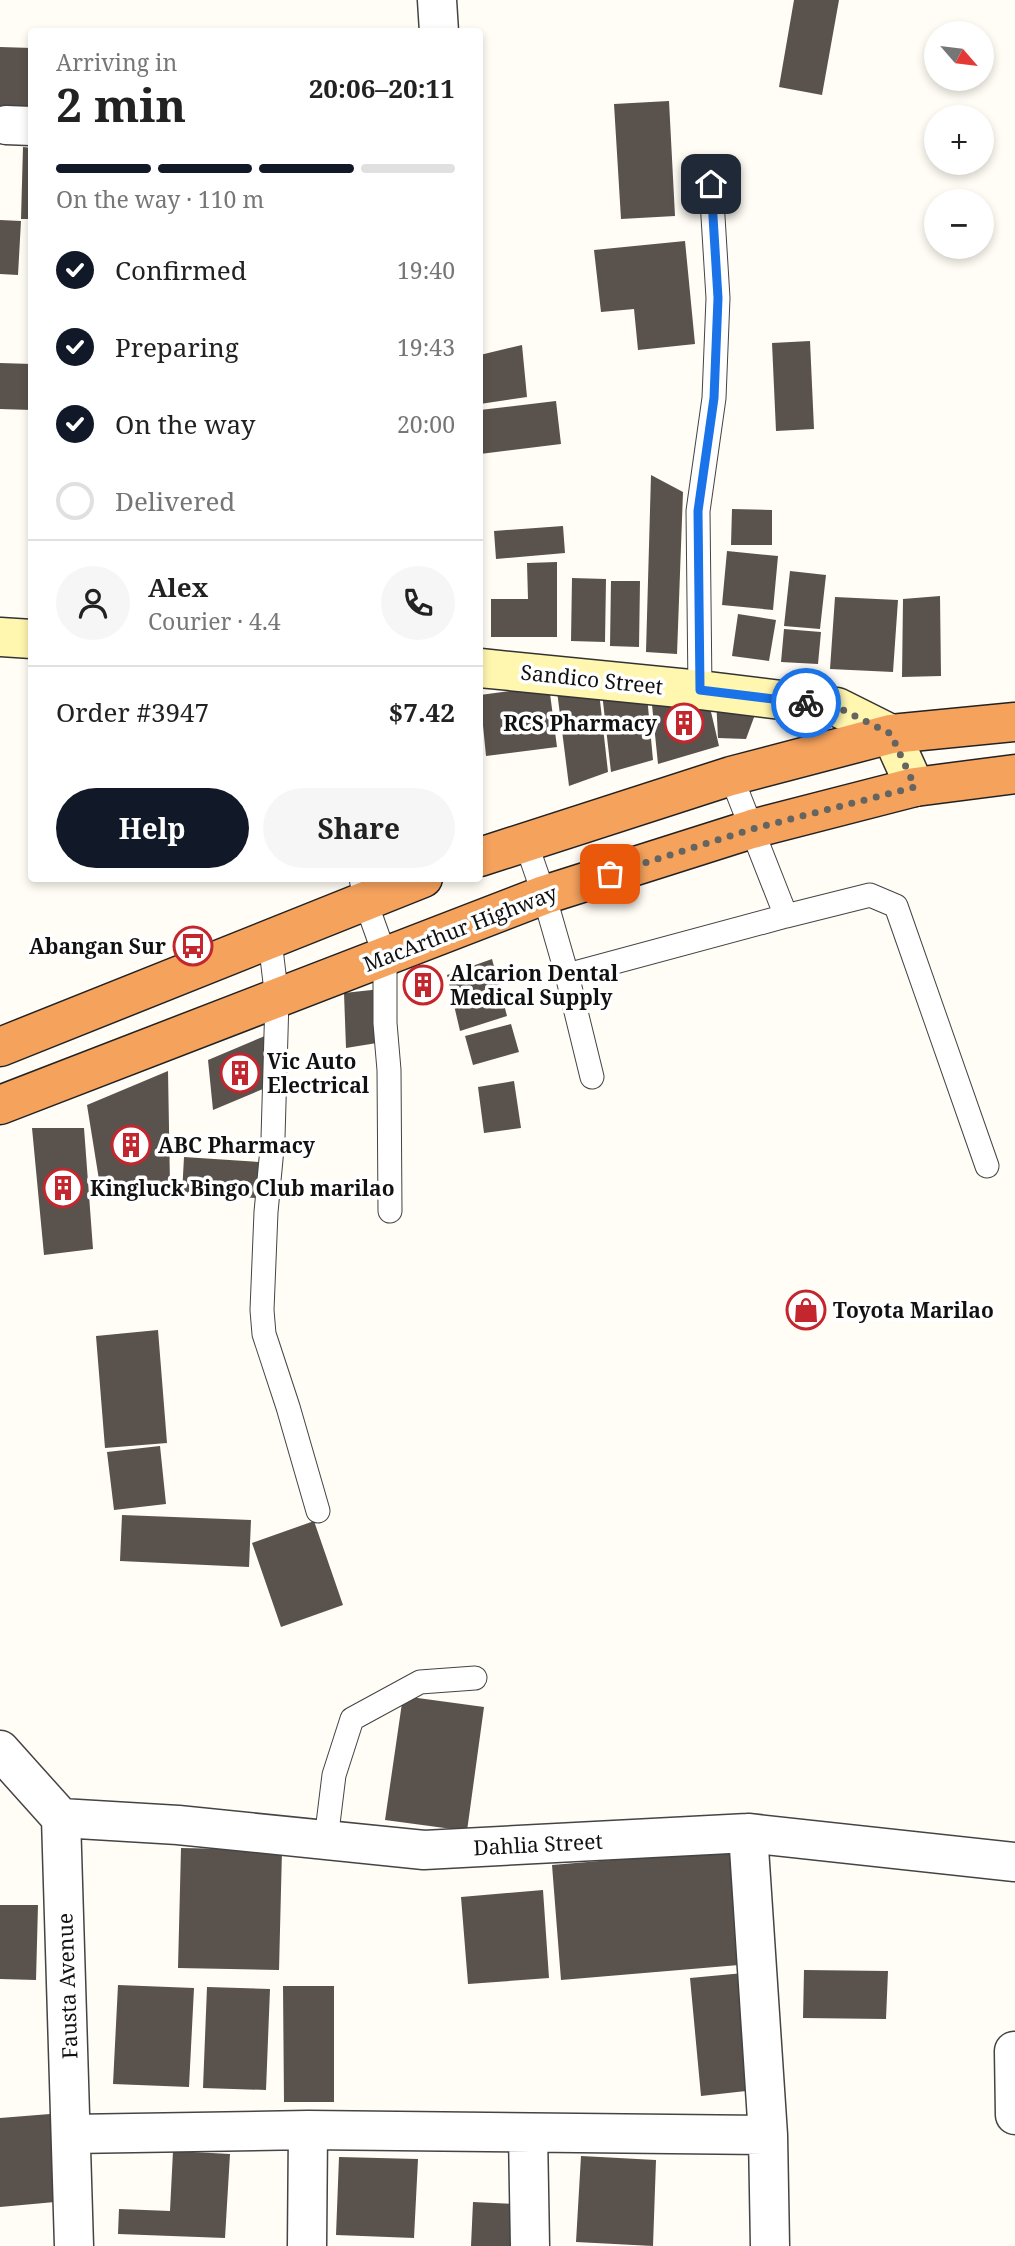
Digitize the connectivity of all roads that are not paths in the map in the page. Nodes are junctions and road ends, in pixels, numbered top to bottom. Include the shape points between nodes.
1 (437, 0) edge
2 (439, 28) edge
3 (711, 184) dead end
4 (0, 637) edge
5 (28, 639) edge
6 (483, 668) edge
7 (700, 690) junction
8 (1015, 722) edge
9 (891, 734) junction
10 (1015, 774) edge
11 (731, 776) junction
12 (915, 787) junction
13 (752, 829) junction
14 (526, 843) junction
15 (483, 857) edge
16 (401, 882) edge
17 (363, 889) edge
18 (544, 895) junction
19 (786, 916) junction
20 (270, 941) junction
21 (385, 956) junction
22 (567, 975) junction
23 (277, 999) junction
24 (0, 1047) edge
25 (592, 1077) dead end
26 (0, 1105) edge
27 (987, 1167) dead end
28 (390, 1211) dead end
29 (318, 1511) dead end
30 (475, 1678) dead end
31 (0, 1750) edge
32 (61, 1818) junction
33 (748, 1833) junction
34 (326, 1840) junction
35 (1015, 1862) edge
36 (1014, 2050) edge
37 (1015, 2115) edge
38 (309, 2130) junction
39 (528, 2133) junction
40 (72, 2134) junction
41 (768, 2135) junction
42 (74, 2246) edge
43 (307, 2246) edge
44 (530, 2246) edge
45 (770, 2246) edge

1 - 2 street
3 - 7 lane via 718,298 714,398 698,511
4 - 5 main road
6 - 7 main road, Sandico Street
7 - 9 main road, Sandico Street via 837,707
8 - 9 highway
9 - 11 highway
9 - 12 main road
10 - 12 highway, MacArthur Highway
11 - 13 lane
11 - 14 highway
12 - 13 highway, MacArthur Highway
13 - 18 highway, MacArthur Highway
13 - 19 lane
14 - 15 highway
14 - 18 lane
16 - 17 highway
17 - 20 highway
17 - 21 lane
18 - 21 highway, MacArthur Highway
18 - 22 lane
19 - 22 lane
19 - 27 lane via 870,895 896,906
20 - 23 lane
20 - 24 highway
21 - 23 highway, MacArthur Highway
21 - 28 lane
22 - 25 lane
23 - 26 highway, MacArthur Highway
23 - 29 lane via 262,1310 264,1334
30 - 34 lane via 420,1682 352,1719 334,1775
31 - 32 street
32 - 34 street, Dahlia Street
32 - 40 street, Fausta Avenue
33 - 34 street, Dahlia Street via 424,1850
33 - 35 street, Dahlia Street
33 - 41 street
36 - 37 street
38 - 39 street
38 - 40 street
38 - 43 street
39 - 41 street
39 - 44 street
40 - 42 street, Fausta Avenue
41 - 45 street

